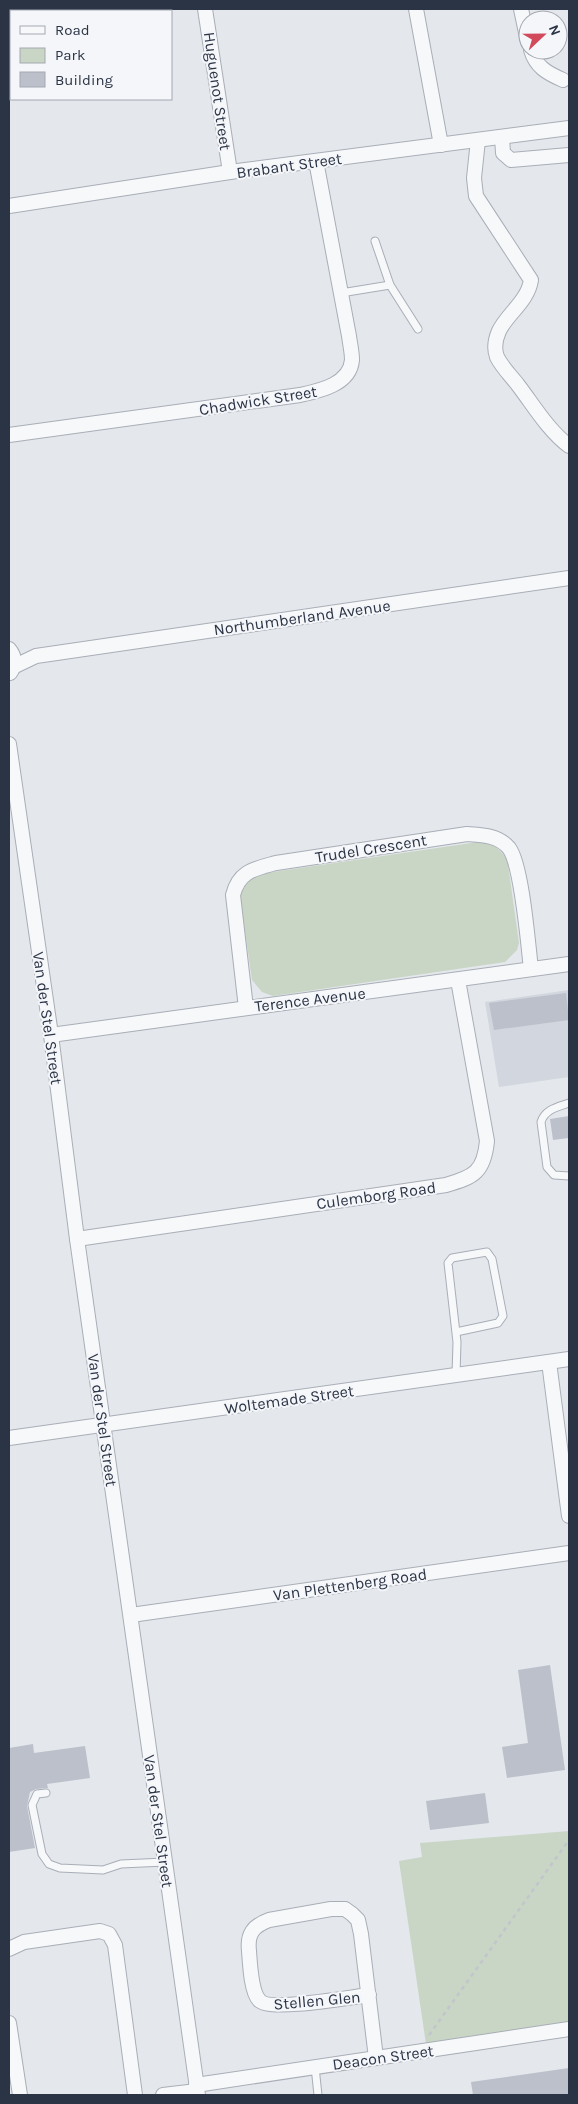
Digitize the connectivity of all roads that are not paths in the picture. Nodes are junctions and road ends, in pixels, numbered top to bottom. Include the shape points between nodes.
1 (205, 9) edge
2 (416, 9) edge
3 (536, 60) edge
4 (562, 80) dead end
5 (569, 128) edge
6 (502, 137) junction
7 (478, 140) junction
8 (441, 145) junction
9 (569, 155) edge
10 (316, 161) junction
11 (230, 172) junction
12 (9, 206) edge
13 (375, 241) dead end
14 (390, 285) junction
15 (341, 293) junction
16 (418, 329) dead end
17 (9, 435) edge
18 (569, 446) edge
19 (569, 578) edge
20 (9, 650) edge
21 (36, 656) junction
22 (11, 670) edge
23 (9, 744) edge
24 (569, 964) edge
25 (531, 969) junction
26 (458, 980) junction
27 (246, 1008) junction
28 (52, 1035) junction
29 (569, 1103) edge
30 (569, 1176) edge
31 (77, 1239) junction
32 (456, 1332) junction
33 (569, 1359) edge
34 (549, 1362) junction
35 (456, 1375) junction
36 (104, 1425) junction
37 (9, 1438) edge
38 (569, 1516) edge
39 (569, 1553) edge
40 (132, 1615) junction
41 (46, 1793) dead end
42 (165, 1862) junction
43 (9, 1949) edge
44 (369, 1995) junction
45 (9, 2023) edge
46 (569, 2029) edge
47 (376, 2058) junction
48 (315, 2067) junction
49 (197, 2090) edge
50 (20, 2095) edge
51 (135, 2095) edge
52 (163, 2095) edge
53 (318, 2095) edge

1 - 11 street, Huguenot Street
2 - 8 street
3 - 4 street via 546,73
5 - 6 street, Brabant Street
6 - 7 street, Brabant Street
6 - 9 street via 503,153 511,160
7 - 8 street, Brabant Street
7 - 18 street via 474,178 476,196 531,280 527,292 500,329 495,341 496,352 500,362 555,434
8 - 10 street, Brabant Street
10 - 11 street, Brabant Street
10 - 15 street, Chadwick Street
11 - 12 street, Brabant Street
13 - 14 lane
14 - 15 lane
14 - 16 lane
15 - 17 street, Chadwick Street via 352,361 345,376 332,386 300,396
19 - 21 street, Northumberland Avenue
20 - 21 street, Northumberland Avenue
20 - 22 street via 14,659
21 - 22 street, Northumberland Avenue
23 - 28 street, Van der Stel Street
24 - 25 street, Terence Avenue
25 - 26 street, Terence Avenue
25 - 27 street, Trudel Crescent via 519,874 510,849 488,835 467,834 276,863 242,876 233,895
26 - 27 street, Terence Avenue
26 - 31 street, Culemborg Road via 487,1141 485,1159 478,1170 464,1180 436,1187
27 - 28 street, Terence Avenue
28 - 31 street, Van der Stel Street
29 - 30 lane via 550,1110 541,1122 547,1167 554,1175
31 - 36 street, Van der Stel Street
32 - 32 lane via 449,1260 487,1252 492,1259 503,1316 498,1323
32 - 35 lane
33 - 34 street, Woltemade Street
34 - 35 street, Woltemade Street
34 - 38 street
35 - 36 street, Woltemade Street
36 - 37 street, Woltemade Street
36 - 40 street, Van der Stel Street
39 - 40 street, Van Plettenberg Road
40 - 42 street, Van der Stel Street
41 - 42 lane via 37,1794 32,1805 42,1854 49,1864 60,1868 103,1870 121,1864
42 - 49 street, Van der Stel Street
43 - 51 street via 24,1942 100,1930 109,1934 115,1944
44 - 44 street, Stellen Glen via 281,2006 263,2004 255,1993 251,1972 248,1944 251,1931 269,1920 345,1909 358,1920
44 - 47 street, Stellen Glen
45 - 50 street
46 - 47 street, Deacon Street
47 - 48 street, Deacon Street
48 - 49 street, Deacon Street
48 - 53 lane
49 - 52 street, Deacon Street

